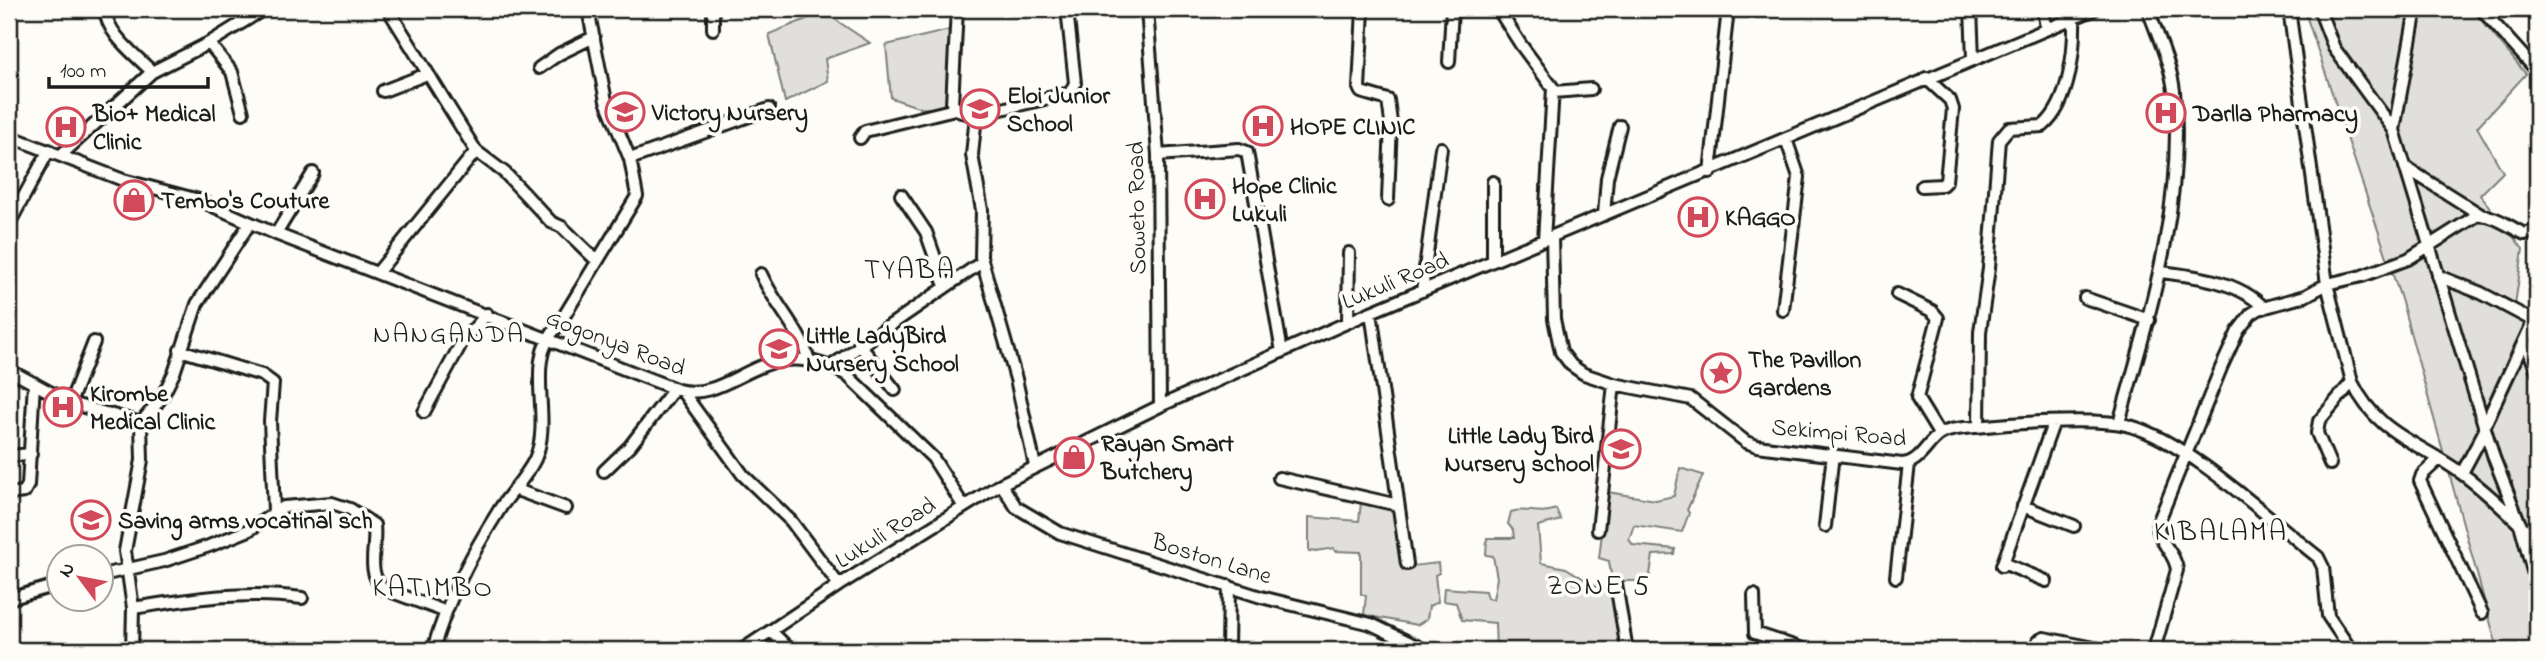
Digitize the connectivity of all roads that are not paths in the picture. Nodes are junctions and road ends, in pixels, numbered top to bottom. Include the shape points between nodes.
1 (105, 9) edge
2 (264, 9) edge
3 (388, 9) edge
4 (588, 9) edge
5 (713, 9) edge
6 (957, 9) edge
7 (1067, 9) edge
8 (1147, 9) edge
9 (1363, 9) edge
10 (1452, 9) edge
11 (1499, 9) edge
12 (1728, 9) edge
13 (1971, 9) edge
14 (2043, 9) edge
15 (2148, 9) edge
16 (2289, 9) edge
17 (2319, 9) edge
18 (2416, 9) edge
19 (2481, 9) edge
20 (2090, 10) edge
21 (2074, 16) junction
22 (2046, 28) junction
23 (713, 29) dead end
24 (594, 37) junction
25 (209, 43) junction
26 (1973, 58) junction
27 (1449, 62) dead end
28 (539, 68) dead end
29 (2537, 71) edge
30 (152, 72) junction
31 (427, 74) junction
32 (1926, 78) junction
33 (1591, 89) dead end
34 (383, 91) dead end
35 (1554, 92) junction
36 (769, 109) dead end
37 (955, 109) junction
38 (243, 113) dead end
39 (976, 115) junction
40 (1620, 126) dead end
41 (2394, 130) junction
42 (9, 136) edge
43 (860, 138) dead end
44 (1786, 139) junction
45 (1441, 148) dead end
46 (49, 150) junction
47 (476, 150) junction
48 (61, 155) junction
49 (1158, 155) junction
50 (630, 159) junction
51 (2405, 167) junction
52 (1710, 172) junction
53 (313, 173) dead end
54 (1493, 182) dead end
55 (1923, 186) dead end
56 (901, 195) dead end
57 (1388, 200) dead end
58 (1604, 215) junction
59 (2480, 215) junction
60 (250, 223) junction
61 (9, 224) edge
62 (2537, 229) edge
63 (276, 234) junction
64 (1548, 238) junction
65 (2428, 247) junction
66 (1349, 253) dead end
67 (596, 260) junction
68 (1493, 261) junction
69 (982, 262) junction
70 (378, 272) junction
71 (2160, 272) junction
72 (761, 274) dead end
73 (2438, 276) junction
74 (2327, 284) junction
75 (945, 286) junction
76 (1422, 291) junction
77 (1897, 294) dead end
78 (2085, 298) dead end
79 (2537, 307) edge
80 (2264, 308) junction
81 (1783, 310) dead end
82 (1371, 313) junction
83 (487, 314) junction
84 (2149, 320) junction
85 (1348, 322) junction
86 (2533, 324) edge
87 (546, 338) junction
88 (2525, 340) junction
89 (94, 342) dead end
90 (859, 344) junction
91 (180, 350) junction
92 (1282, 352) junction
93 (809, 361) junction
94 (831, 366) junction
95 (9, 370) edge
96 (2537, 372) edge
97 (2352, 382) junction
98 (34, 383) junction
99 (1614, 384) junction
100 (678, 390) junction
101 (895, 390) dead end
102 (70, 403) junction
103 (1160, 407) junction
104 (424, 412) dead end
105 (141, 423) junction
106 (2119, 423) junction
107 (2053, 424) junction
108 (1979, 427) junction
109 (2485, 428) junction
110 (1939, 434) junction
111 (31, 454) junction
112 (1833, 454) junction
113 (2188, 455) junction
114 (9, 456) edge
115 (2439, 459) junction
116 (1909, 464) junction
117 (2330, 464) dead end
118 (1035, 467) junction
119 (604, 471) dead end
120 (2462, 473) junction
121 (1279, 478) dead end
122 (1001, 484) junction
123 (514, 489) junction
124 (9, 494) edge
125 (1398, 505) junction
126 (2024, 506) junction
127 (964, 507) junction
128 (566, 509) dead end
129 (275, 511) junction
130 (2520, 524) junction
131 (1825, 526) dead end
132 (2074, 526) dead end
133 (1598, 530) dead end
134 (2537, 541) edge
135 (1407, 564) dead end
136 (126, 570) junction
137 (116, 572) edge
138 (1896, 577) dead end
139 (2046, 581) dead end
140 (1616, 584) dead end
141 (839, 585) junction
142 (1229, 586) junction
143 (2537, 586) edge
144 (46, 588) edge
145 (1754, 595) dead end
146 (302, 598) dead end
147 (9, 599) edge
148 (133, 608) junction
149 (444, 611) junction
150 (2482, 613) dead end
151 (771, 631) junction
152 (132, 650) edge
153 (433, 650) edge
154 (742, 650) edge
155 (790, 650) edge
156 (1228, 650) edge
157 (1425, 650) edge
158 (1628, 650) edge
159 (1806, 650) edge
160 (2035, 650) edge
161 (2105, 650) edge
162 (2154, 650) edge
163 (2351, 650) edge

1 - 30 street via 113,31
2 - 25 street
3 - 31 street
4 - 24 street
5 - 23 street
6 - 37 street
7 - 39 street via 1075,83 1070,93
8 - 49 street, Soweto Road
9 - 57 street via 1359,88 1388,100
10 - 27 street
11 - 35 street
12 - 52 street
13 - 26 street
14 - 22 street
15 - 71 street via 2174,93 2174,161
16 - 74 street
17 - 41 street via 2334,48
18 - 41 street
19 - 29 street
20 - 21 street, Lukuli Road
21 - 22 street, Lukuli Road
21 - 108 street via 2074,58 2051,118 2043,126 2009,128 1999,140 1980,332
22 - 26 street, Lukuli Road
24 - 28 street
24 - 50 street via 606,100
25 - 30 street
25 - 38 street via 232,72
26 - 32 street, Lukuli Road
30 - 48 street
31 - 34 street
31 - 47 street
32 - 44 street, Lukuli Road
32 - 55 street via 1950,100 1953,109 1946,181
33 - 35 street
35 - 64 street, Sekimpi Road
36 - 50 street
37 - 39 street
37 - 43 street via 865,131
39 - 69 street via 973,170 982,210
40 - 58 street via 1607,178
41 - 51 street
42 - 46 street, Gogonya Road
44 - 52 street, Lukuli Road
44 - 81 street via 1799,171
45 - 76 street
46 - 48 street, Gogonya Road
46 - 61 street
47 - 67 street
47 - 70 street
48 - 60 street, Gogonya Road
49 - 92 street via 1247,152
49 - 103 street, Soweto Road
50 - 67 street via 637,197
51 - 59 street
51 - 65 street
52 - 58 street, Lukuli Road
53 - 63 street
54 - 68 street
56 - 75 street via 926,232
58 - 64 street, Lukuli Road
59 - 62 street via 2522,233
59 - 65 street
60 - 63 street, Gogonya Road
60 - 91 street via 197,304
63 - 70 street, Gogonya Road
64 - 68 street, Lukuli Road
64 - 99 street, Sekimpi Road via 1560,352 1577,370
65 - 73 street
65 - 74 street via 2385,268
66 - 85 street
67 - 87 street via 558,326
68 - 76 street, Lukuli Road
69 - 75 street
69 - 118 street via 1016,379
70 - 83 street, Gogonya Road
71 - 80 street via 2223,284 2254,297
71 - 84 street
72 - 93 street via 806,347
73 - 86 street via 2481,293
73 - 109 street
74 - 80 street
74 - 97 street
75 - 90 street
76 - 82 street, Lukuli Road
77 - 110 street via 1938,318 1917,398
78 - 84 street
79 - 86 street
80 - 113 street via 2251,314 2238,331
82 - 85 street, Lukuli Road
82 - 125 street
83 - 87 street, Gogonya Road
83 - 104 street via 462,342
84 - 106 street
85 - 92 street, Lukuli Road
86 - 88 street
87 - 100 street, Gogonya Road
87 - 123 street via 540,438 535,458
88 - 96 street
88 - 109 street
89 - 102 street
90 - 94 street
90 - 101 street
91 - 105 street via 162,397
91 - 129 street via 262,375 273,383 270,421
92 - 103 street, Lukuli Road
93 - 94 street, Gogonya Road
93 - 100 street, Gogonya Road via 774,360 696,392
94 - 127 street, Gogonya Road via 847,375 933,458
95 - 98 street
97 - 115 street via 2386,429
97 - 117 street via 2319,421 2317,433
98 - 102 street
98 - 111 street
99 - 112 street, Sekimpi Road via 1691,398 1757,446
99 - 133 street
100 - 119 street
100 - 141 street via 743,475 785,514
102 - 105 street
103 - 118 street, Lukuli Road
105 - 136 street via 142,460 126,533
106 - 107 street, Sekimpi Road
106 - 113 street via 2141,429
107 - 108 street, Sekimpi Road
107 - 126 street
108 - 110 street, Sekimpi Road
109 - 120 street
109 - 130 street
110 - 116 street, Sekimpi Road
111 - 114 street
111 - 124 street via 27,489
112 - 116 street, Sekimpi Road
112 - 131 street
113 - 162 street via 2158,523 2158,538 2175,561 2176,570
113 - 163 street via 2318,557 2328,616
115 - 120 street
115 - 150 street via 2419,478
116 - 138 street
118 - 122 street, Lukuli Road
120 - 130 street
121 - 125 street
122 - 127 street, Lukuli Road
122 - 142 street, Boston Lane via 1016,508 1060,533
123 - 128 street
123 - 149 street
125 - 135 street
126 - 132 street
126 - 139 street via 2002,564
127 - 141 street, Lukuli Road
129 - 136 street via 249,530 209,546
129 - 149 street via 332,503 368,519 374,525 373,574 378,584
130 - 134 street
130 - 143 street
136 - 137 street
136 - 148 street
140 - 158 street
141 - 151 street, Lukuli Road
142 - 156 street
142 - 157 street, Boston Lane via 1371,624
144 - 147 street
145 - 159 street via 1755,633
146 - 148 street via 211,595
148 - 152 street
149 - 153 street
151 - 154 street, Lukuli Road
151 - 155 street
160 - 161 street via 2038,640 2044,638

